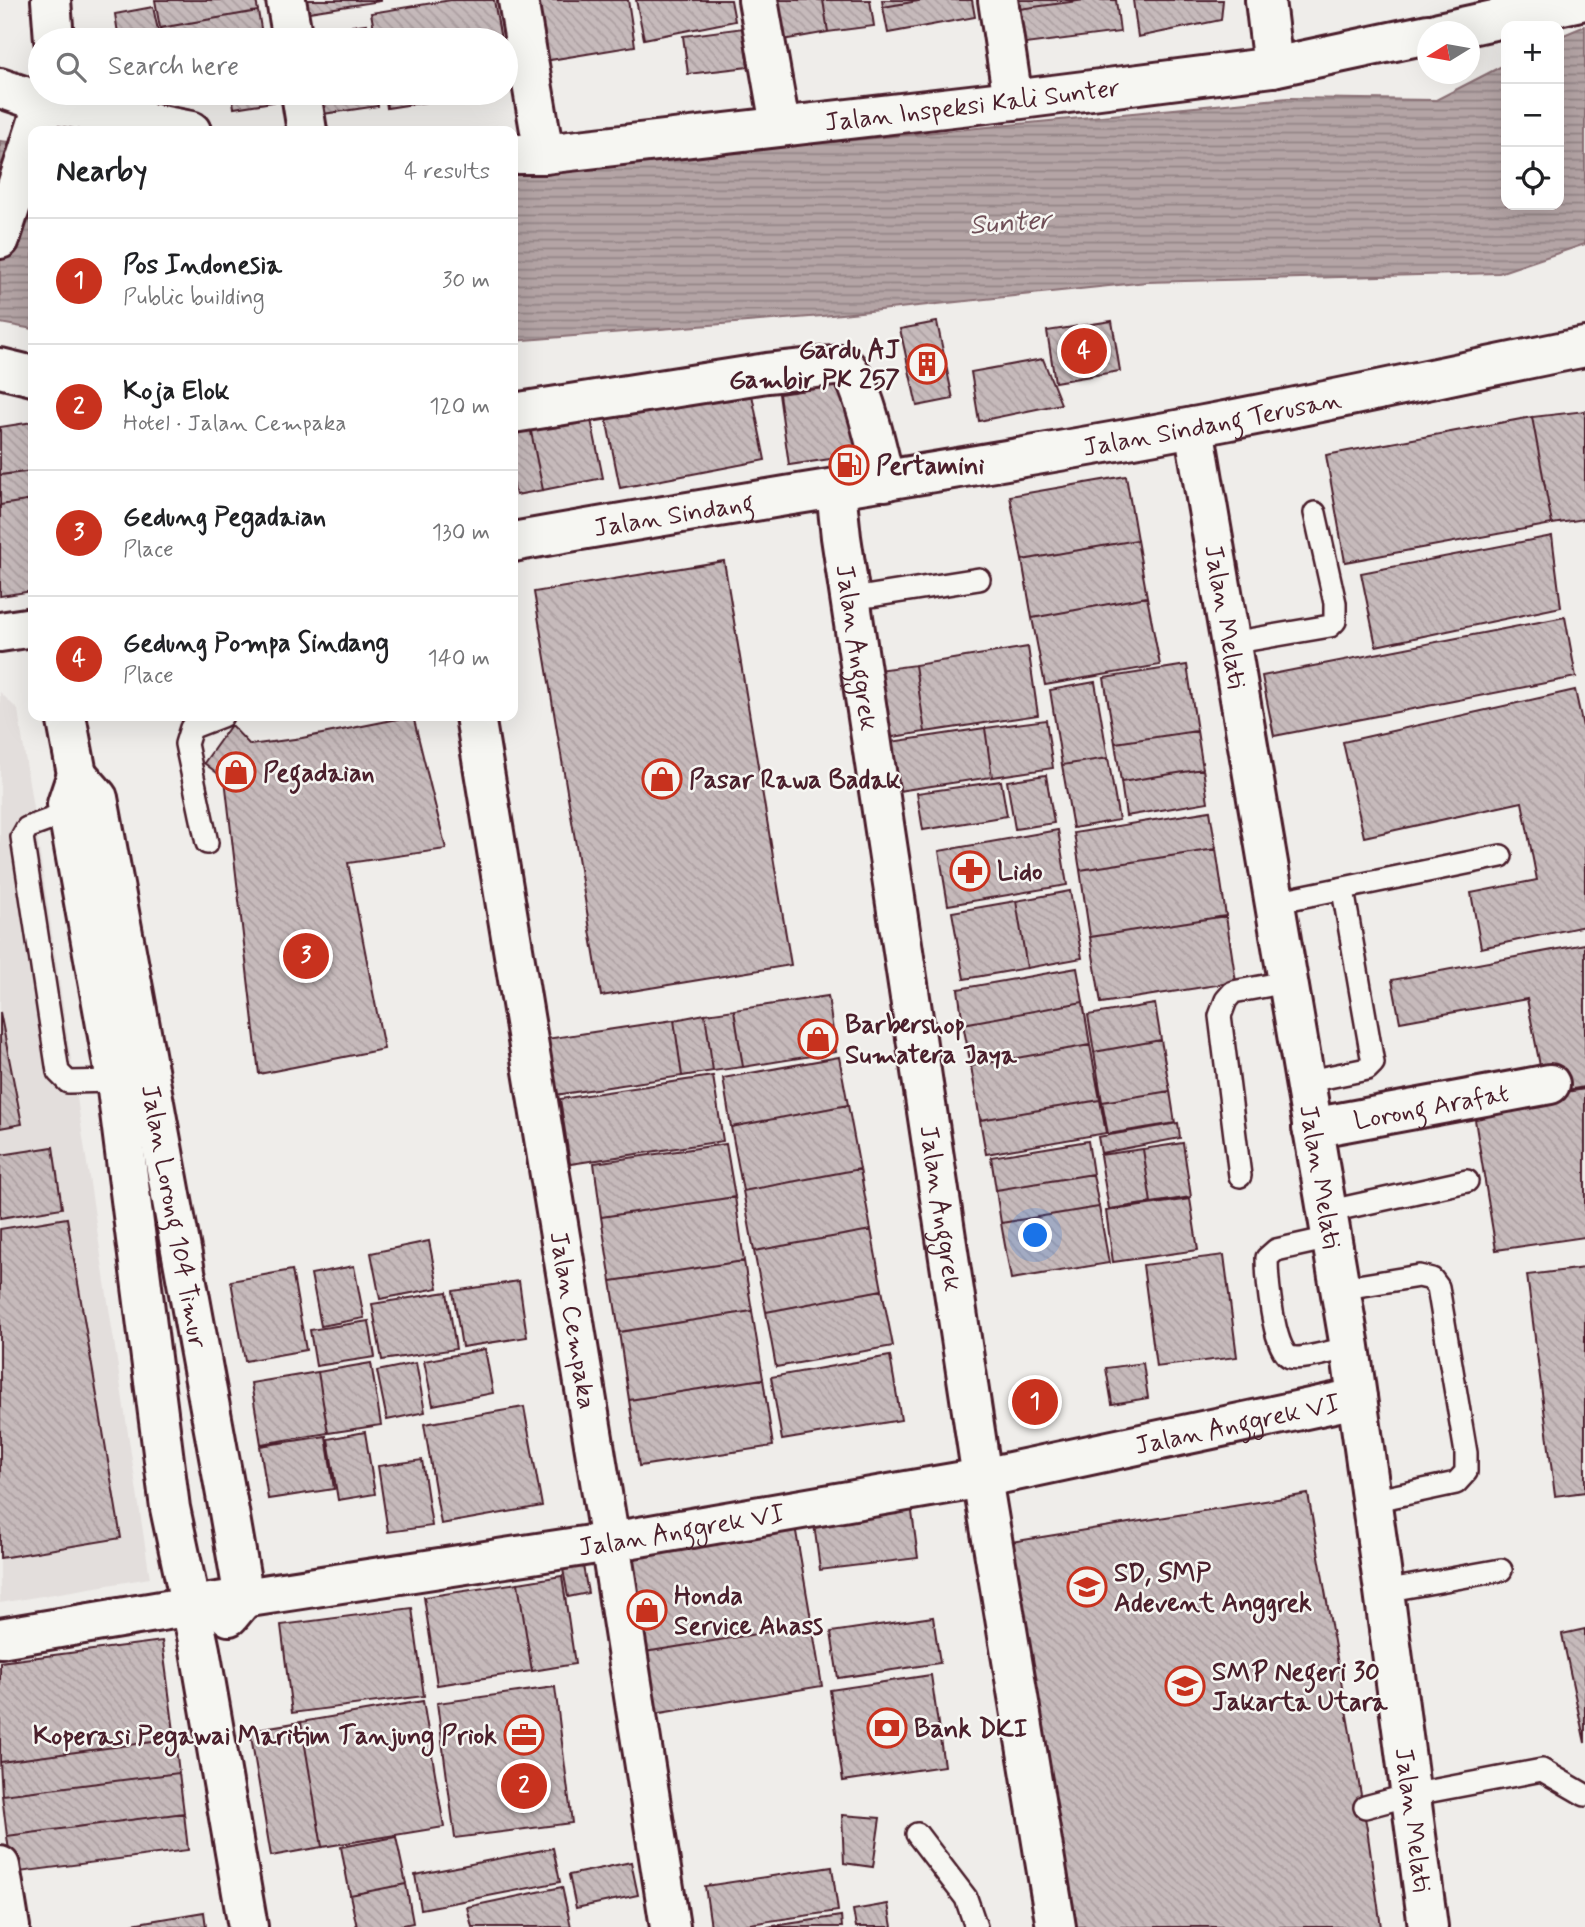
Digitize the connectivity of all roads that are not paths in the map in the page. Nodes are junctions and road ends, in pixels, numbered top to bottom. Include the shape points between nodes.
1 (51, 0) edge
2 (286, 0) edge
3 (518, 0) edge
4 (758, 0) edge
5 (998, 0) edge
6 (1265, 0) edge
7 (1585, 0) edge
8 (1480, 23) edge
9 (53, 28) edge
10 (291, 28) edge
11 (1417, 36) edge
12 (1273, 67) junction
13 (0, 88) edge
14 (1013, 100) junction
15 (28, 101) edge
16 (303, 105) edge
17 (42, 108) edge
18 (780, 125) junction
19 (36, 126) edge
20 (159, 126) edge
21 (306, 126) edge
22 (28, 152) edge
23 (528, 154) edge
24 (0, 239) edge
25 (1585, 346) edge
26 (0, 368) edge
27 (28, 375) edge
28 (518, 412) edge
29 (1194, 427) junction
30 (885, 481) junction
31 (836, 490) junction
32 (1315, 513) dead end
33 (518, 541) edge
34 (979, 579) dead end
35 (852, 599) junction
36 (28, 627) edge
37 (0, 632) edge
38 (1231, 643) junction
39 (67, 721) edge
40 (209, 721) edge
41 (476, 721) edge
42 (77, 774) junction
43 (68, 813) junction
44 (207, 843) dead end
45 (1501, 856) dead end
46 (1343, 890) junction
47 (1275, 902) junction
48 (1287, 982) junction
49 (116, 1081) junction
50 (1304, 1082) junction
51 (1550, 1084) dead end
52 (1312, 1128) junction
53 (1240, 1176) dead end
54 (1467, 1181) dead end
55 (1328, 1225) junction
56 (1339, 1289) junction
57 (1350, 1347) junction
58 (1357, 1398) junction
59 (982, 1478) junction
60 (1372, 1501) junction
61 (610, 1542) junction
62 (1501, 1570) dead end
63 (1384, 1591) junction
64 (244, 1598) junction
65 (191, 1606) junction
66 (0, 1638) edge
67 (200, 1650) junction
68 (1410, 1795) junction
69 (1585, 1795) edge
70 (1365, 1807) dead end
71 (917, 1834) dead end
72 (0, 1866) edge
73 (10, 1927) edge
74 (248, 1927) edge
75 (670, 1927) edge
76 (976, 1927) edge
77 (1056, 1927) edge
78 (1428, 1927) edge

1 - 9 street
2 - 10 street
3 - 23 street
4 - 18 street
5 - 14 street
6 - 12 street
7 - 8 street
11 - 12 street, Jalan Inspeksi Kali Sunter
12 - 14 street, Jalan Inspeksi Kali Sunter
13 - 15 street
14 - 18 street, Jalan Inspeksi Kali Sunter
16 - 21 street
17 - 19 street
17 - 20 street
18 - 23 street, Jalan Inspeksi Kali Sunter
22 - 24 street
25 - 29 street, Jalan Sindang Terusan
26 - 27 street
28 - 30 street via 843,365 858,384
29 - 30 street, Jalan Sindang Terusan
29 - 38 street, Jalan Melati
30 - 31 street, Jalan Sindang Terusan
31 - 33 street, Jalan Sindang
31 - 35 street, Jalan Anggrek
32 - 38 lane via 1335,621 1329,626
34 - 35 lane
35 - 59 street, Jalan Anggrek
36 - 37 street
38 - 47 street, Jalan Melati
39 - 42 street, Jalan Lorong 104 Timur
40 - 44 lane via 191,728 186,744
41 - 61 street, Jalan Cempaka
42 - 43 street, Jalan Lorong 104 Timur
42 - 64 street, Jalan Lorong 104 Timur via 98,799
43 - 49 street, Jalan Lorong 104 Timur
43 - 49 lane via 27,828 22,837 58,1072 68,1082
45 - 46 lane
46 - 47 lane
46 - 50 lane via 1373,1063 1367,1069
47 - 48 street, Jalan Melati
48 - 50 street, Jalan Melati
48 - 53 lane via 1234,992 1220,1016
49 - 65 street, Jalan Lorong 104 Timur via 170,1508
50 - 52 street, Jalan Melati
51 - 52 street, Lorong Arafat
52 - 55 street, Jalan Melati
54 - 55 lane
55 - 56 street, Jalan Melati
55 - 57 lane via 1267,1258 1278,1342 1293,1358
56 - 57 street, Jalan Melati
56 - 60 lane via 1419,1276 1432,1279 1438,1287 1466,1453 1466,1472 1456,1483
57 - 58 street, Jalan Melati
58 - 59 street, Jalan Anggrek VI
58 - 60 street, Jalan Melati
59 - 61 street, Jalan Anggrek VI
59 - 77 street, Jalan Anggrek
60 - 63 street, Jalan Melati
61 - 64 street, Jalan Anggrek VI
61 - 75 street, Jalan Cempaka
62 - 63 lane
63 - 68 street, Jalan Melati
64 - 65 street, Jalan Anggrek VI
64 - 67 street
65 - 66 street, Jalan Anggrek VI
65 - 67 street, Jalan Lorong 104 Timur
67 - 74 street, Jalan Lorong 104 Timur
68 - 69 lane via 1542,1770
68 - 70 lane
68 - 78 street, Jalan Melati
71 - 76 lane via 966,1898
72 - 73 street

